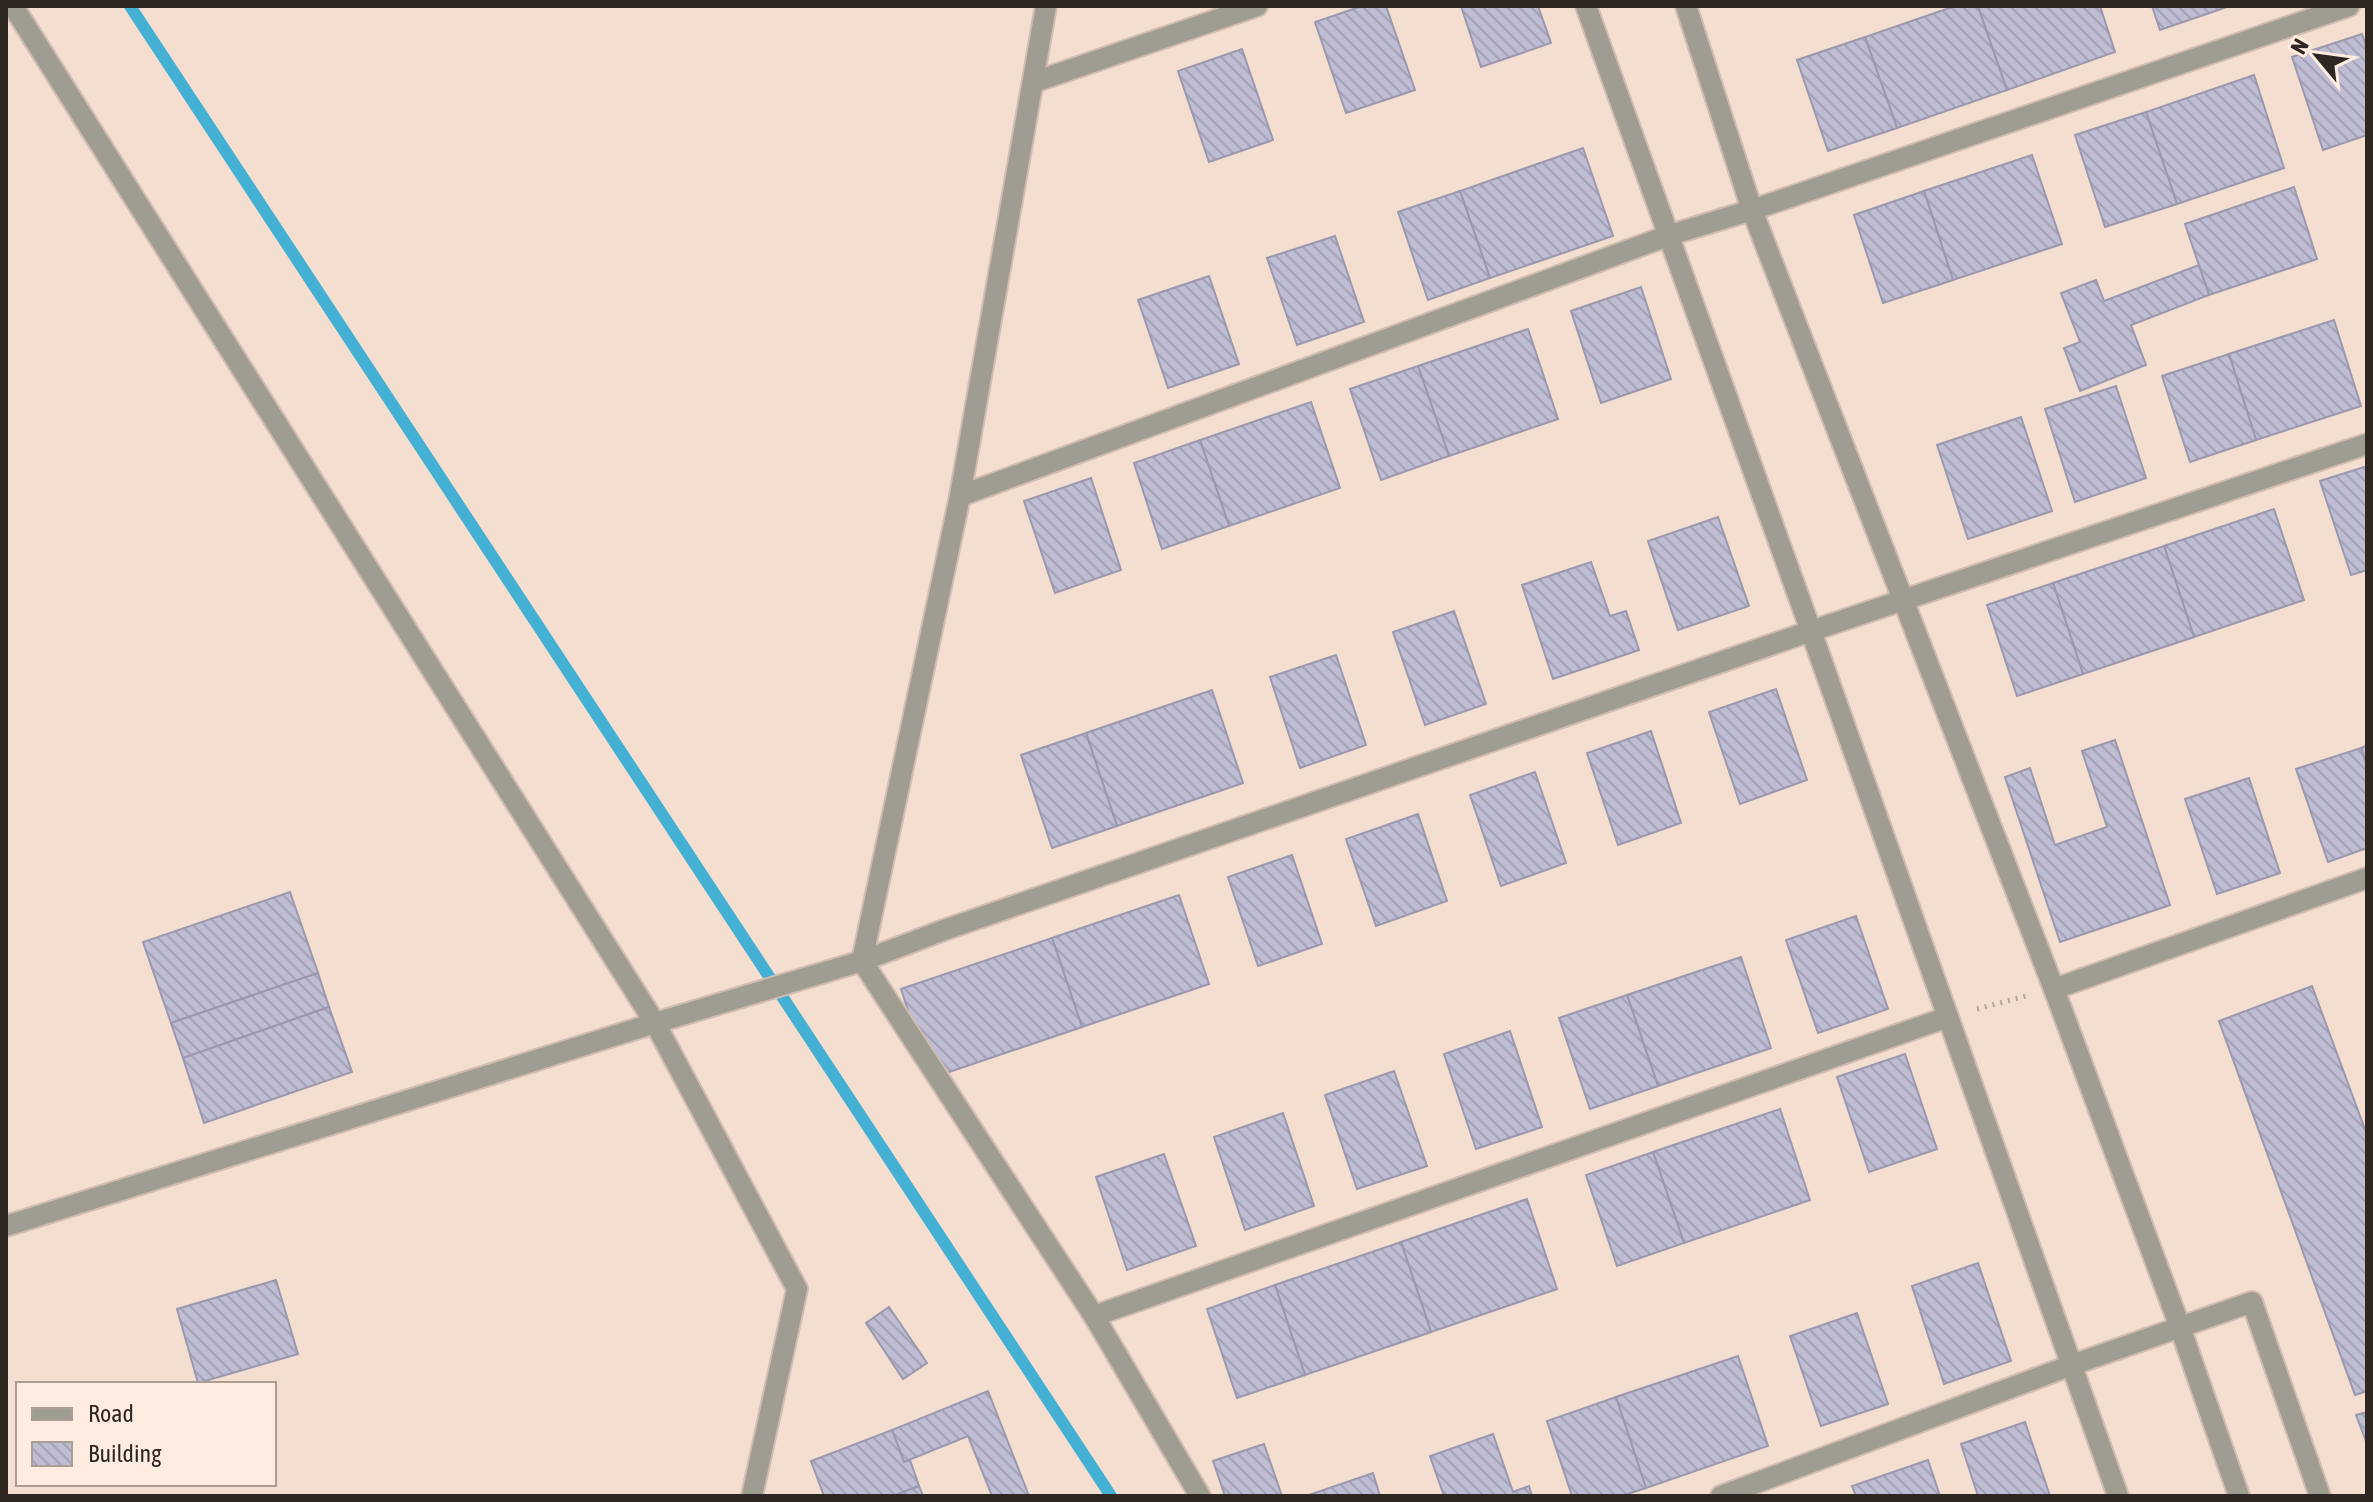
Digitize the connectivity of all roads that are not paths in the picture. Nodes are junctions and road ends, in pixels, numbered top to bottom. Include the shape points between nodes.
1 (13, 6) edge
2 (1046, 6) edge
3 (1257, 6) edge
4 (1586, 6) edge
5 (1686, 6) edge
6 (2349, 6) edge
7 (1034, 82) junction
8 (1752, 210) junction
9 (1670, 235) junction
10 (2367, 444) edge
11 (960, 496) junction
12 (1903, 602) junction
13 (1811, 631) junction
14 (2367, 878) edge
15 (862, 961) junction
16 (2054, 989) junction
17 (1948, 1017) junction
18 (655, 1023) junction
19 (6, 1226) edge
20 (1094, 1316) junction
21 (2180, 1327) junction
22 (2072, 1365) junction
23 (752, 1496) edge
24 (1200, 1496) edge
25 (1721, 1496) edge
26 (2118, 1496) edge
27 (2239, 1496) edge
28 (2320, 1496) edge

1 - 18 street
2 - 7 street
3 - 7 street
4 - 9 street
5 - 8 street
6 - 8 street
7 - 11 street
8 - 9 street
8 - 12 street
9 - 11 street
9 - 13 street
10 - 12 street
11 - 15 street
12 - 13 street
12 - 16 street
13 - 15 street
13 - 17 street
14 - 16 street
15 - 18 street
15 - 20 street
16 - 21 street
17 - 20 street
17 - 22 street
18 - 19 street
18 - 23 street via 797,1289
20 - 24 street
21 - 22 street
21 - 27 street
21 - 28 street via 2252,1302
22 - 25 street
22 - 26 street

